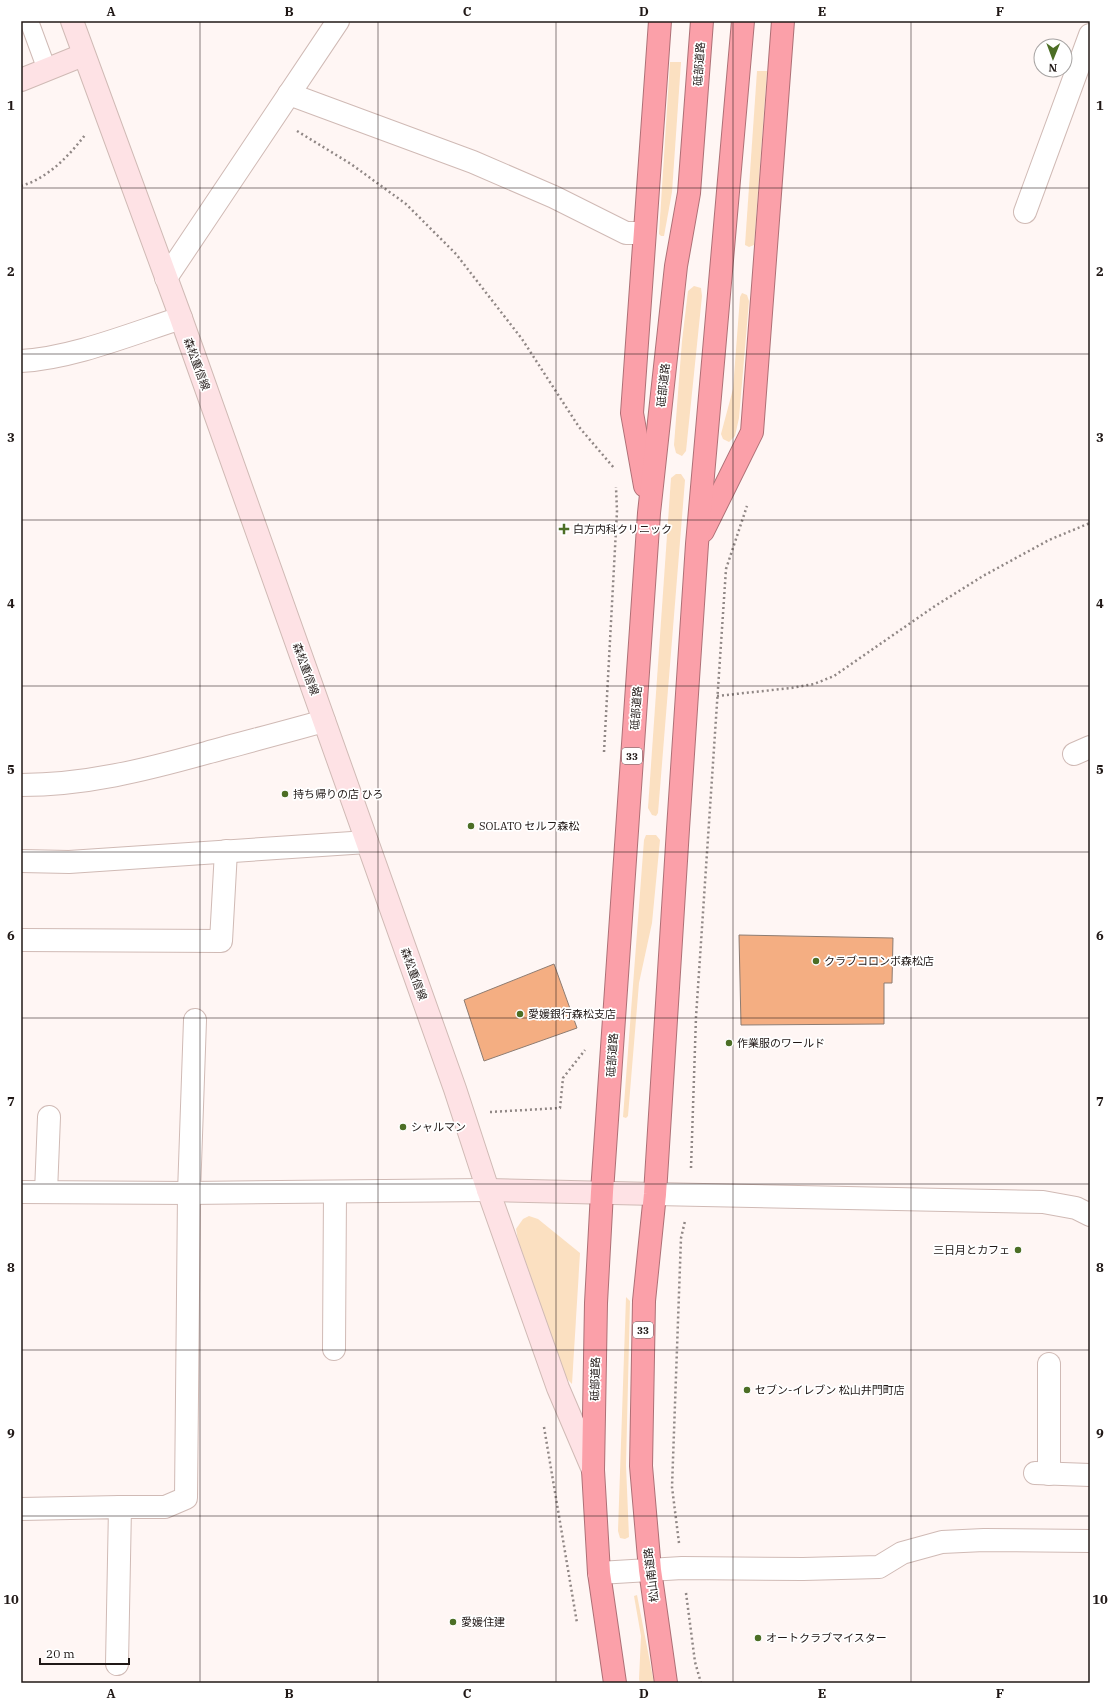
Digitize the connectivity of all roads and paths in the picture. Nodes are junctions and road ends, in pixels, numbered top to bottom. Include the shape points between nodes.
1 (29, 21) edge
2 (72, 21) edge
3 (338, 21) edge
4 (660, 21) edge
5 (702, 21) edge
6 (743, 21) edge
7 (783, 21) edge
8 (1090, 35) edge
9 (83, 55) junction
10 (47, 70) junction
11 (21, 80) edge
12 (289, 94) junction
13 (104, 110) junction
14 (274, 117) junction
15 (21, 186) edge
16 (1025, 212) dead end
17 (644, 233) junction
18 (166, 278) junction
19 (181, 318) junction
20 (21, 361) edge
21 (616, 463) dead end
22 (616, 484) dead end
23 (748, 502) dead end
24 (649, 513) junction
25 (1090, 523) edge
26 (697, 544) junction
27 (717, 696) junction
28 (686, 700) junction
29 (324, 721) junction
30 (603, 757) dead end
31 (21, 785) edge
32 (367, 842) junction
33 (226, 851) junction
34 (21, 861) edge
35 (21, 940) edge
36 (195, 1020) dead end
37 (585, 1042) dead end
38 (489, 1112) dead end
39 (49, 1117) dead end
40 (488, 1190) junction
41 (21, 1192) edge
42 (46, 1192) junction
43 (335, 1192) junction
44 (602, 1192) junction
45 (190, 1193) junction
46 (655, 1194) junction
47 (690, 1194) junction
48 (1090, 1215) edge
49 (334, 1349) dead end
50 (1049, 1364) dead end
51 (544, 1424) dead end
52 (593, 1470) junction
53 (1090, 1475) edge
54 (120, 1507) junction
55 (21, 1509) edge
56 (1090, 1541) edge
57 (682, 1568) junction
58 (650, 1570) junction
59 (599, 1573) junction
60 (578, 1628) dead end
61 (117, 1664) dead end
62 (615, 1683) edge
63 (666, 1683) edge
64 (701, 1683) edge

1 - 10 lane
2 - 9 main road, 森松重信線
3 - 12 street
4 - 17 highway
5 - 24 highway, 砥部道路 / 33 via 689,193 676,266
6 - 26 highway, 33
7 - 26 highway via 752,432
8 - 16 street
9 - 10 main road
9 - 13 main road, 森松重信線
10 - 11 main road
12 - 14 street
12 - 17 street via 473,162 554,197 626,233
13 - 15 path via 58,166 35,182
13 - 18 main road, 森松重信線
14 - 18 street
14 - 21 path via 351,164 406,204 451,248 522,339 579,427 616,470
17 - 24 highway via 632,413
18 - 19 main road, 森松重信線
19 - 20 street via 67,354
19 - 29 main road, 森松重信線
22 - 30 path via 617,511
23 - 27 path via 726,569
24 - 44 highway, 砥部道路 / 33
25 - 27 path via 1049,540 984,576 935,606 834,676 814,684
26 - 28 highway, 33
27 - 28 path
27 - 47 path via 696,1017
28 - 46 highway, 33
29 - 31 street via 96,780
29 - 32 main road, 森松重信線
32 - 33 street
32 - 40 main road, 森松重信線 via 455,1088
33 - 34 street via 69,862
33 - 35 street via 221,941
36 - 45 street
37 - 38 path via 585,1050 563,1078 560,1108
39 - 42 street
40 - 43 street
40 - 44 main road
40 - 52 main road, 森松重信線 via 558,1388
41 - 42 street
42 - 45 street
43 - 45 street
43 - 49 street
44 - 46 main road
44 - 52 highway, 砥部道路 / 33 via 596,1303
45 - 54 street via 186,1498 165,1507
46 - 47 street
46 - 58 highway, 松山南道路 / 33 via 644,1301 641,1466
47 - 48 street via 1044,1202 1076,1208
47 - 57 path via 681,1238 672,1487
50 - 53 street via 1042,1474
51 - 60 path
52 - 59 highway, 33
54 - 55 street
54 - 61 street
56 - 57 street via 942,1542 902,1553 879,1567
57 - 58 street
57 - 64 path via 695,1662
58 - 59 street
58 - 63 highway, 松山南道路 / 33
59 - 62 highway, 33

